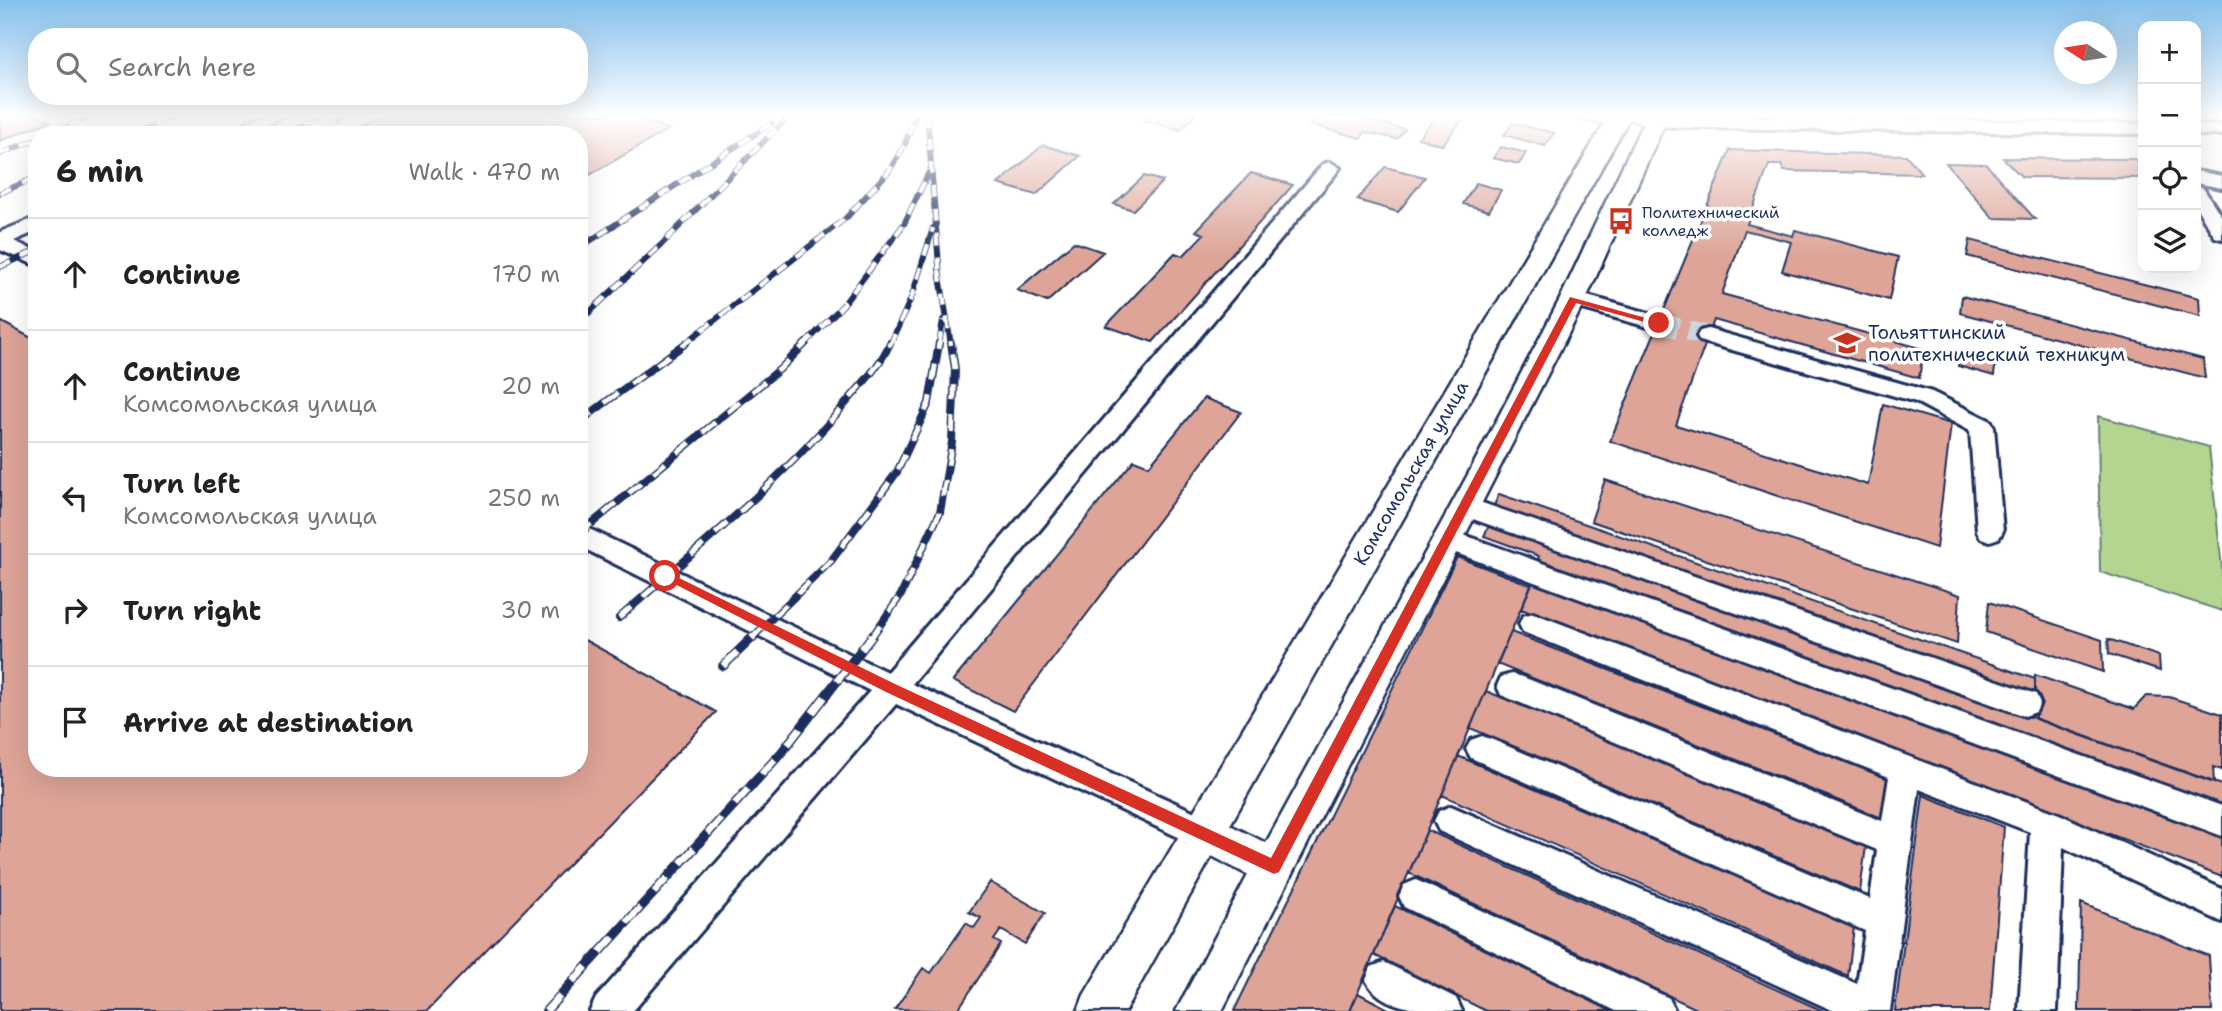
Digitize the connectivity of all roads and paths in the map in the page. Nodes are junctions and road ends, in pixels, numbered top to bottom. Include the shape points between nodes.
1 (1602, 161) edge
2 (1615, 161) edge
3 (1330, 168) dead end
4 (2201, 178) edge
5 (2222, 182) edge
6 (2201, 198) edge
7 (2216, 218) edge
8 (28, 227) edge
9 (2222, 233) edge
10 (0, 241) edge
11 (28, 255) edge
12 (1573, 299) junction
13 (1659, 323) tunnel mouth
14 (1708, 336) tunnel mouth
15 (1465, 506) junction
16 (1990, 531) dead end
17 (588, 538) edge
18 (1447, 539) junction
19 (1533, 624) dead end
20 (1512, 686) dead end
21 (891, 688) junction
22 (2025, 703) dead end
23 (1482, 749) dead end
24 (1906, 769) junction
25 (1451, 821) dead end
26 (2222, 821) edge
27 (2047, 824) junction
28 (1203, 832) junction
29 (1895, 842) junction
30 (1274, 867) junction
31 (1416, 896) dead end
32 (2222, 912) edge
33 (1883, 922) junction
34 (1384, 980) dead end
35 (1871, 1010) edge
36 (608, 1011) edge
37 (1100, 1011) edge
38 (1198, 1011) edge
39 (1443, 1011) edge
40 (1657, 1011) edge
41 (2038, 1011) edge

1 - 28 main road, Комсомольская улица
2 - 12 main road
3 - 21 street
4 - 5 street
6 - 7 street
7 - 9 street
8 - 10 street
10 - 11 street
12 - 13 street
12 - 15 main road
14 - 16 street via 1924,397 1982,426
15 - 18 main road
15 - 22 street
17 - 21 street
18 - 26 street
18 - 30 main road
19 - 24 street
20 - 29 street
21 - 28 street
21 - 36 street
23 - 33 street
24 - 27 street
24 - 29 street
25 - 35 street
27 - 32 street
27 - 41 street
28 - 30 main road
28 - 37 main road, Комсомольская улица
29 - 33 street
30 - 38 main road
31 - 40 street
33 - 35 street
34 - 39 street

